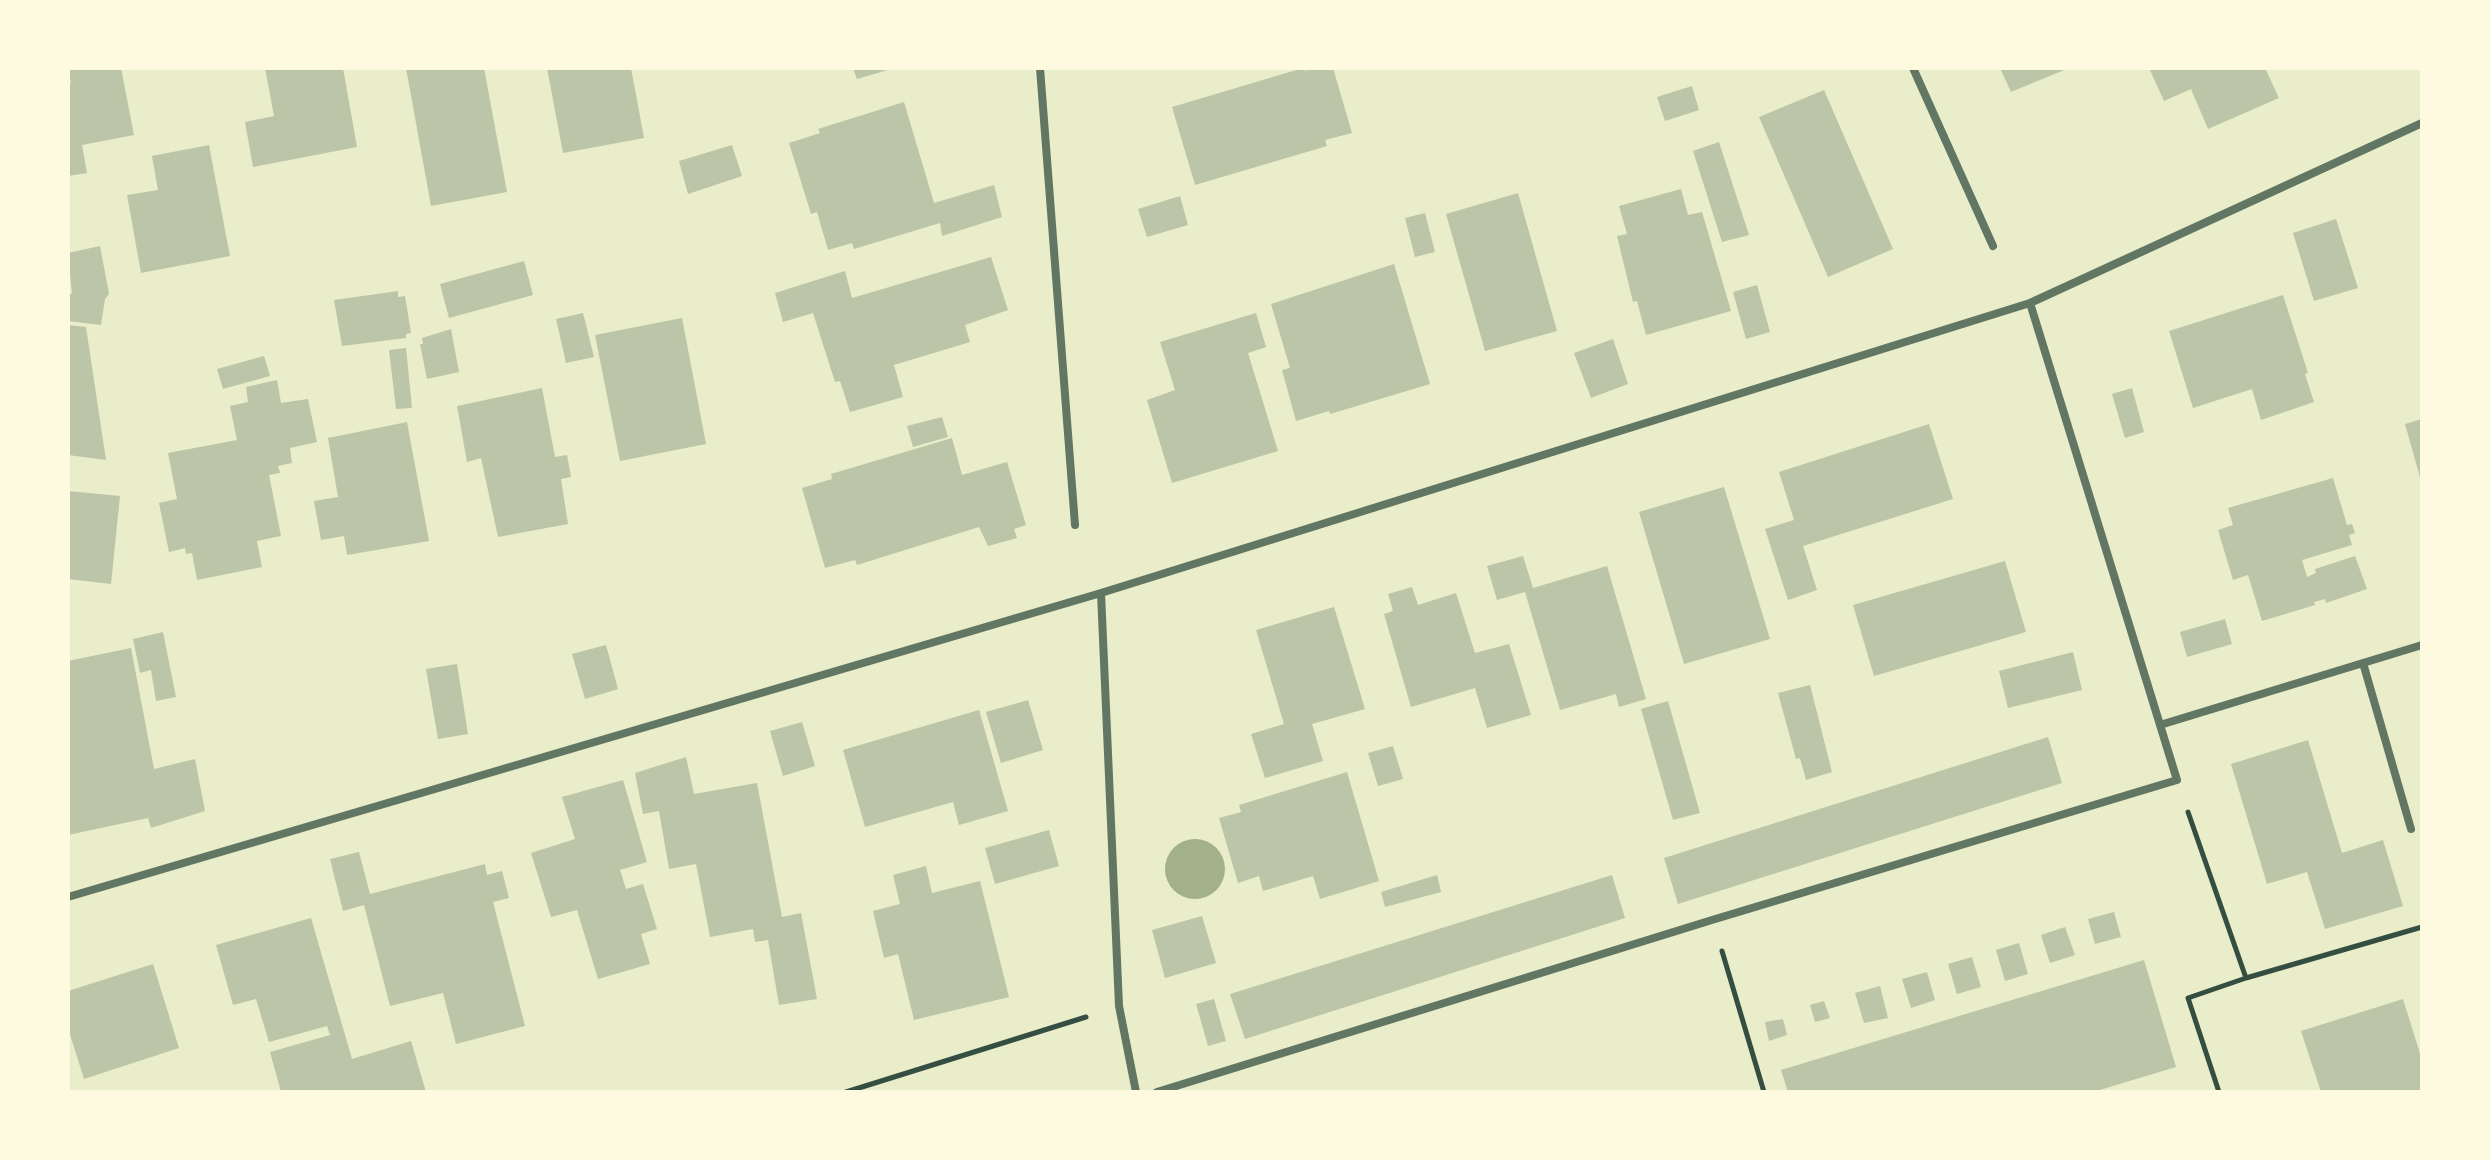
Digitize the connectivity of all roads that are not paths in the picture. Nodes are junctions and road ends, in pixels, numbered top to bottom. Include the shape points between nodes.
1 (1040, 68) edge
2 (1913, 68) edge
3 (2422, 123) edge
4 (1993, 246) dead end
5 (2030, 303) junction
6 (1075, 525) dead end
7 (1101, 593) junction
8 (2422, 645) edge
9 (2363, 663) junction
10 (2160, 725) junction
11 (2411, 829) dead end
12 (68, 897) edge
13 (1136, 1092) edge
14 (1157, 1092) edge

1 - 6 street
2 - 4 street
3 - 5 street
5 - 7 street
5 - 10 street
7 - 12 street
7 - 13 street via 1119,1006
8 - 9 street
9 - 10 street
9 - 11 street
10 - 14 street via 2177,780

